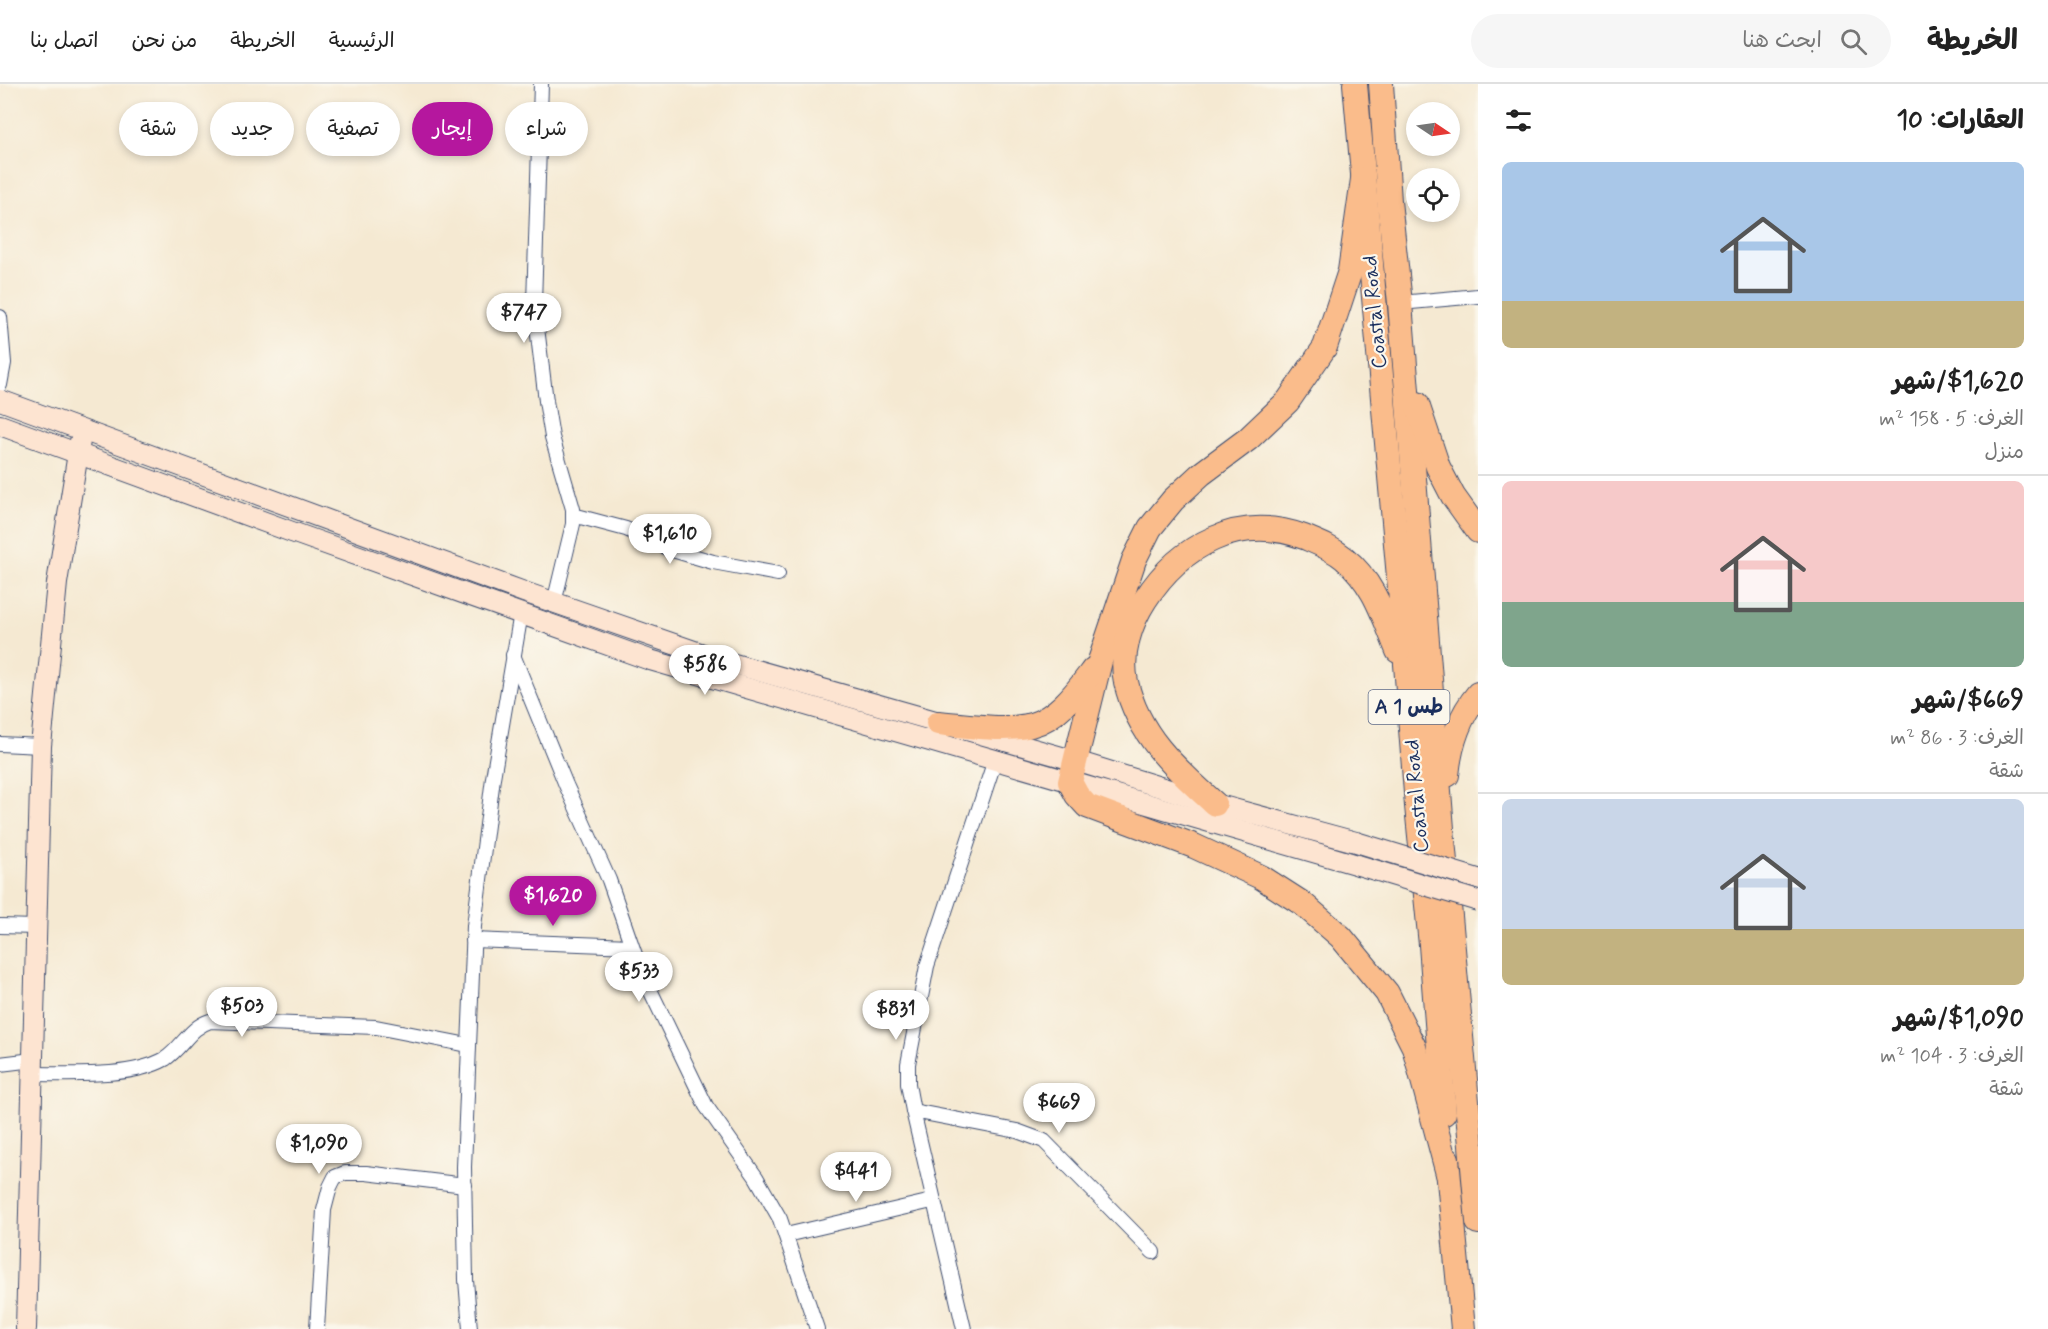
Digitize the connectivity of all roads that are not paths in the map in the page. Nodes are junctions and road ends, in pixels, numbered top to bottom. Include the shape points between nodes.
1 (541, 84) edge
2 (1355, 84) edge
3 (1381, 84) edge
4 (1363, 179) junction
5 (1478, 296) edge
6 (1400, 303) junction
7 (0, 318) edge
8 (0, 324) edge
9 (1404, 366) junction
10 (0, 385) edge
11 (0, 400) edge
12 (0, 425) edge
13 (84, 430) junction
14 (77, 452) junction
15 (573, 515) junction
16 (1478, 531) edge
17 (778, 574) dead end
18 (554, 603) junction
19 (520, 613) junction
20 (513, 654) junction
21 (1100, 661) junction
22 (1406, 665) junction
23 (1478, 694) edge
24 (938, 723) junction
25 (0, 744) edge
26 (41, 746) junction
27 (994, 760) junction
28 (1073, 771) junction
29 (1215, 804) junction
30 (1442, 829) junction
31 (1478, 879) edge
32 (1478, 901) edge
33 (0, 926) edge
34 (36, 927) junction
35 (473, 940) junction
36 (631, 946) junction
37 (468, 1045) junction
38 (0, 1064) edge
39 (33, 1067) junction
40 (913, 1111) junction
41 (1448, 1174) junction
42 (465, 1185) junction
43 (932, 1201) junction
44 (1478, 1222) edge
45 (786, 1235) junction
46 (1153, 1252) dead end
47 (26, 1329) edge
48 (317, 1329) edge
49 (470, 1329) edge
50 (817, 1329) edge
51 (964, 1329) edge
52 (1462, 1329) edge

1 - 15 street via 534,303 552,436
2 - 4 highway, Coastal Road / A 1 طس
3 - 6 highway, Coastal Road / A 1 طس
4 - 21 highway via 1350,271 1325,347 1288,401 1248,439 1201,474 1150,528 1134,560
4 - 22 highway, Coastal Road / A 1 طس
5 - 6 street
6 - 9 highway, Coastal Road / A 1 طس
7 - 8 street
8 - 10 street via 4,363
9 - 16 highway via 1438,467
9 - 30 highway, Coastal Road / A 1 طس
11 - 13 main road
12 - 14 main road
13 - 14 main road
13 - 18 main road
14 - 19 main road
14 - 26 main road via 57,583
15 - 17 street via 626,529 669,549 713,562
15 - 18 street
18 - 24 main road via 717,659
19 - 20 street
19 - 27 main road via 650,660
20 - 35 street
20 - 36 street via 609,880
21 - 24 highway via 1074,695 1032,725 1014,728
21 - 28 highway
22 - 29 highway via 1372,590 1344,558 1328,547 1290,532 1257,528 1208,540 1177,560 1153,586 1133,618 1125,661 1126,681 1146,734 1171,765
22 - 41 highway, Coastal Road / A 1 طس
23 - 30 highway via 1455,732
24 - 28 main road
25 - 26 street
26 - 34 main road
27 - 28 main road
27 - 40 street via 922,989 908,1065
28 - 29 main road
28 - 32 main road, bridge
28 - 41 highway via 1077,795 1087,806 1194,846 1261,877 1322,918 1341,938 1387,993 1414,1047
29 - 31 main road, bridge
30 - 44 highway, Coastal Road / A 1 طس
33 - 34 street
34 - 39 main road
35 - 36 street
35 - 37 street
36 - 45 street via 706,1106 756,1177
37 - 39 street via 376,1027 210,1021 201,1024 165,1059 138,1068 108,1073
37 - 42 street
38 - 39 street
39 - 47 main road
40 - 43 street
40 - 46 street via 1017,1131 1044,1141
41 - 52 highway, Coastal Road / A 1 طس
42 - 48 street via 366,1173 335,1177 324,1210
42 - 49 street
43 - 45 street
43 - 51 street
45 - 50 street

